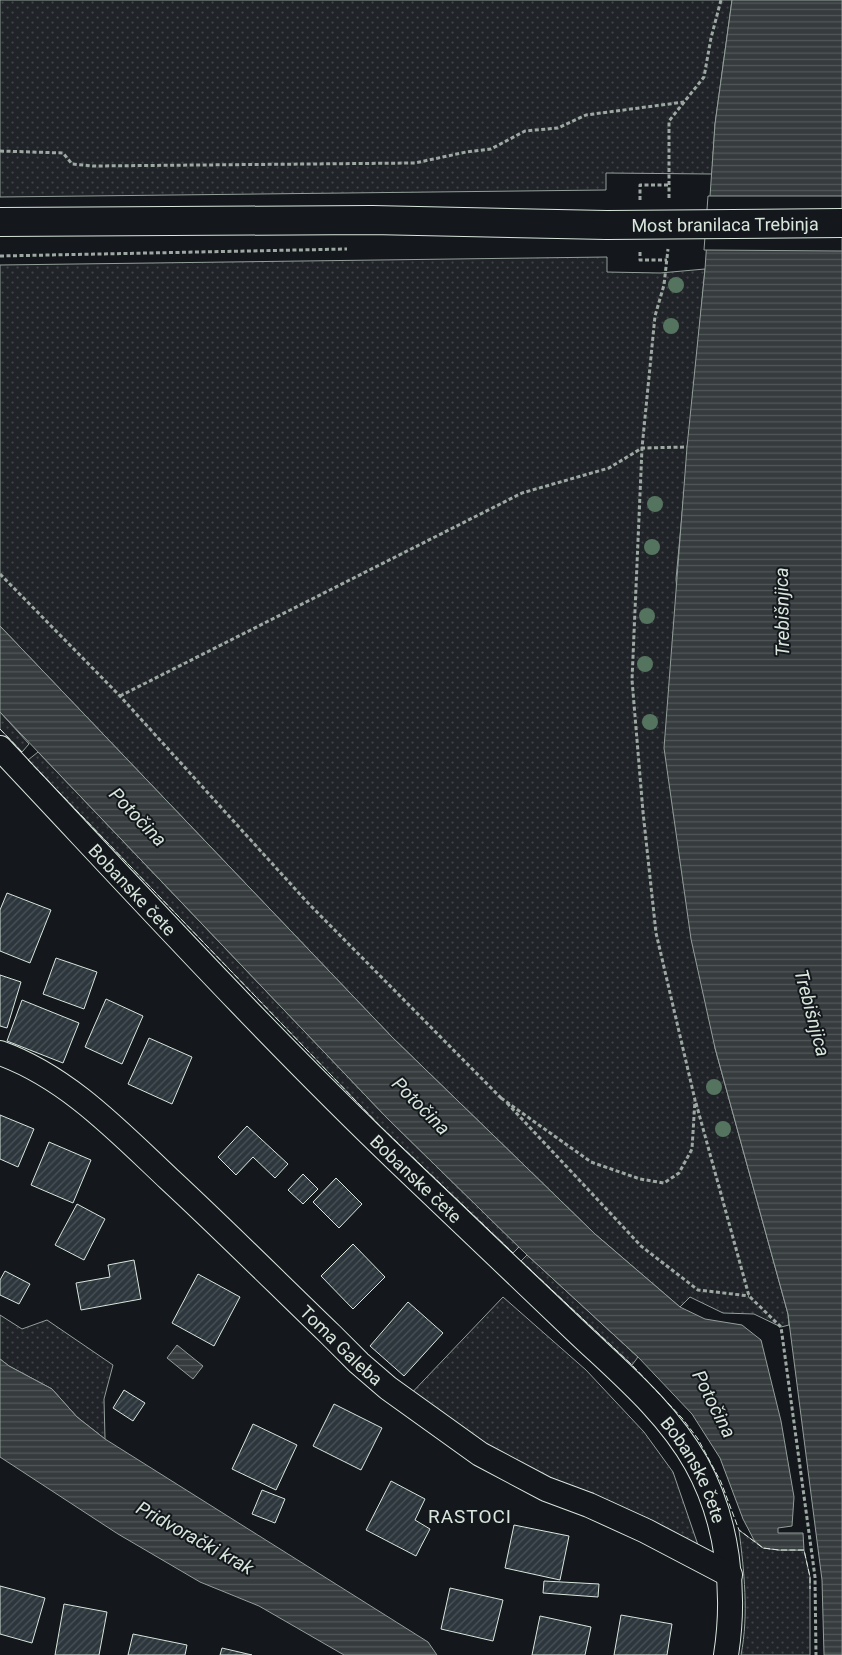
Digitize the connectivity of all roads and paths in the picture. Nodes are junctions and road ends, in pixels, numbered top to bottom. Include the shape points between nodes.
1 (684, 102) dead end
2 (0, 151) edge
3 (669, 185) dead end
4 (640, 208) dead end
5 (0, 222) edge
6 (842, 223) edge
7 (639, 244) dead end
8 (350, 249) dead end
9 (0, 256) edge
10 (667, 260) dead end
11 (688, 447) dead end
12 (642, 448) junction
13 (0, 574) edge
14 (120, 696) junction
15 (0, 748) edge
16 (0, 1053) edge
17 (501, 1098) junction
18 (695, 1100) junction
19 (749, 1296) junction
20 (730, 1575) junction
21 (726, 1655) edge
22 (816, 1655) edge

1 - 2 path via 586,116 558,128 525,131 491,149 415,162 93,166 72,164 64,152
3 - 4 path via 640,185
5 - 6 main road, Most branilaca Trebinja, bridge
7 - 10 path via 640,260
8 - 9 path
11 - 12 path
12 - 14 path via 609,468 522,492
12 - 18 path via 632,680 656,933
13 - 14 path
14 - 17 path via 307,902
15 - 20 street, Bobanske čete via 311,1075 624,1375 674,1428 712,1496
16 - 20 street, Toma Galeba via 47,1074 73,1092 208,1215 358,1363 388,1388 488,1458 546,1489 646,1531
17 - 18 path via 591,1162 640,1179 664,1183 679,1173 692,1150
17 - 19 path via 641,1246 698,1290
18 - 19 path
19 - 22 path via 781,1327 815,1577
20 - 21 street, Bobanske čete via 730,1628

